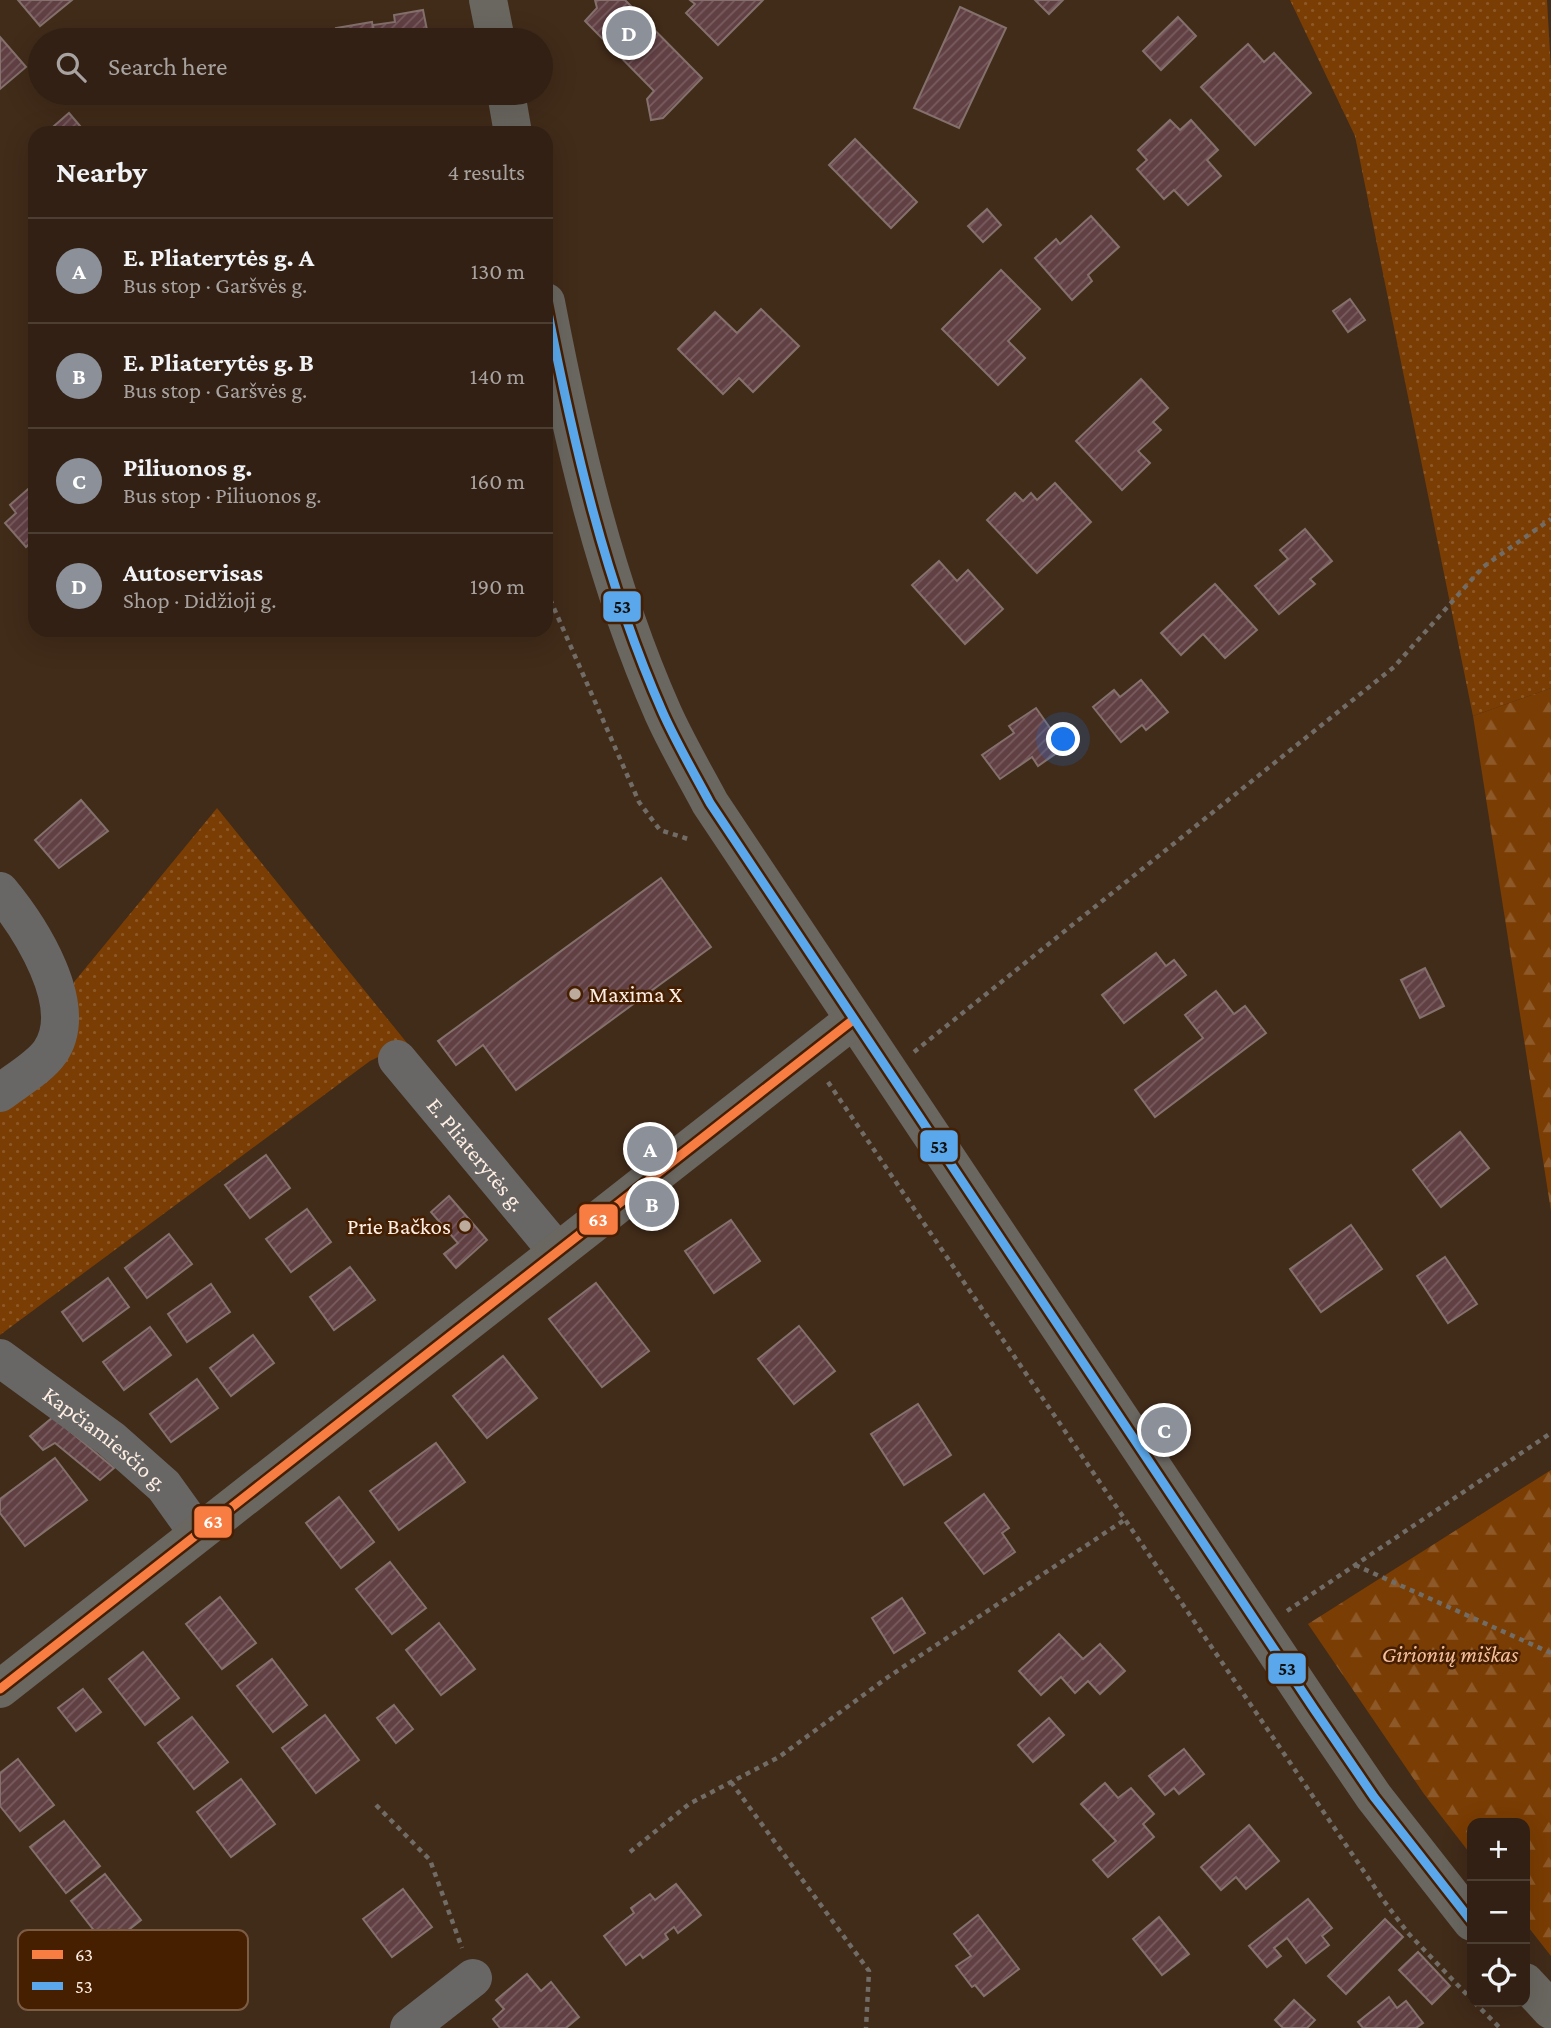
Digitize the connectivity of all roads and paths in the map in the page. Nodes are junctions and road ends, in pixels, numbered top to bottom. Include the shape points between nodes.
1 (488, 0) edge
2 (494, 28) edge
3 (508, 105) edge
4 (512, 126) edge
5 (553, 337) edge
6 (1551, 519) edge
7 (553, 606) edge
8 (698, 848) dead end
9 (0, 891) edge
10 (853, 1020) junction
11 (807, 1053) junction
12 (397, 1059) dead end
13 (888, 1072) junction
14 (0, 1093) edge
15 (556, 1250) junction
16 (0, 1358) edge
17 (1551, 1433) edge
18 (1126, 1519) junction
19 (197, 1532) junction
20 (1355, 1564) junction
21 (1260, 1628) junction
22 (1551, 1653) edge
23 (0, 1689) edge
24 (731, 1782) junction
25 (376, 1805) dead end
26 (630, 1852) dead end
27 (1467, 1916) edge
28 (473, 1978) joint
29 (1530, 1987) edge
30 (1467, 1995) edge
31 (1479, 2007) edge
32 (1551, 2010) edge
33 (409, 2028) edge
34 (866, 2028) edge
35 (1500, 2028) edge

1 - 2 main road
3 - 4 main road
5 - 10 main road via 575,445 609,569 664,715 710,803
6 - 13 path via 1483,567 1394,667
7 - 8 path via 639,802 660,830 689,838
9 - 14 street via 24,920 54,982 61,1024 50,1052
10 - 11 main road
10 - 13 main road
11 - 15 main road
11 - 18 path
12 - 15 street, E. Pliaterytės g.
13 - 21 main road
15 - 19 main road
16 - 19 street, Kapčiamiesčio g. via 111,1439 155,1478
17 - 20 path
18 - 24 path via 888,1677 779,1757
18 - 30 path via 1384,1901
19 - 23 main road
20 - 21 path
20 - 22 path
21 - 27 main road via 1374,1797
24 - 26 path via 689,1804
24 - 34 path via 869,1971
25 - 28 path via 429,1860
28 - 33 street
29 - 32 main road
31 - 35 path

